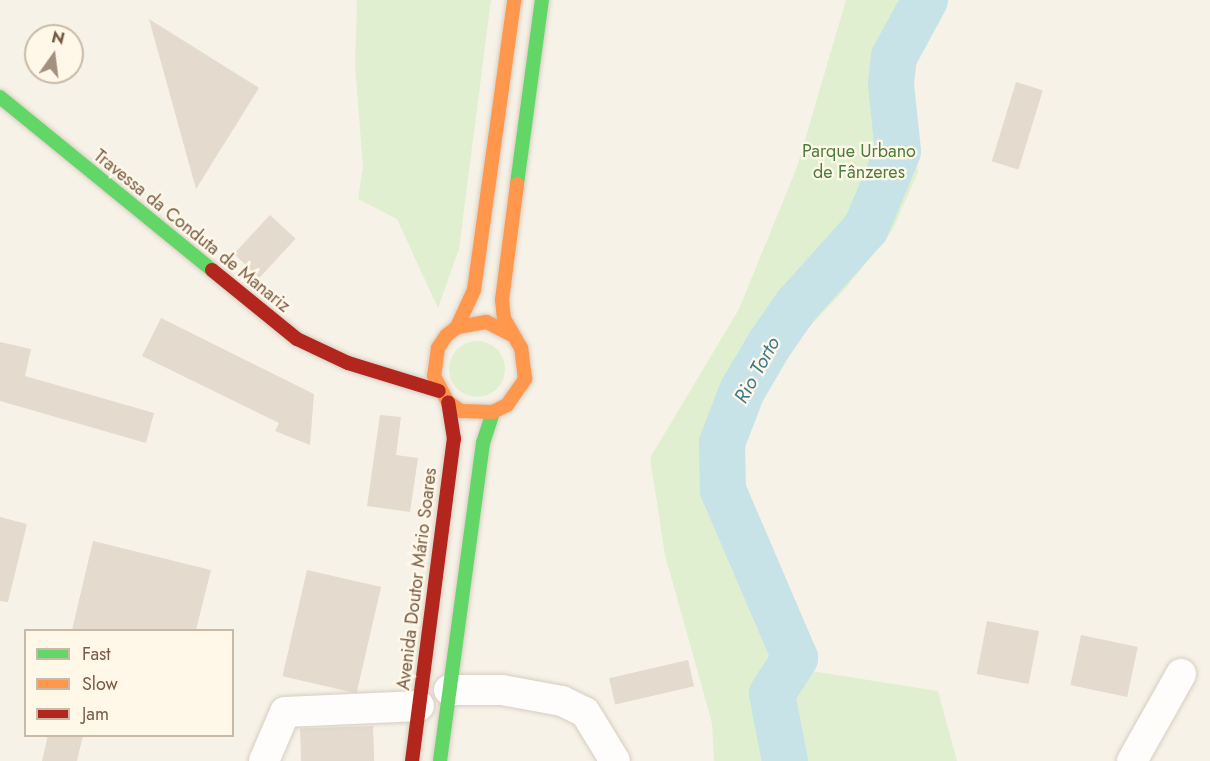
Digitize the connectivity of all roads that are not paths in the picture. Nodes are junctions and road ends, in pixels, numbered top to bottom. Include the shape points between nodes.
1 (514, 0) edge
2 (542, 0) edge
3 (0, 97) edge
4 (457, 327) junction
5 (512, 335) junction
6 (438, 348) junction
7 (374, 371) junction
8 (439, 390) junction
9 (448, 402) junction
10 (493, 412) junction
11 (1181, 674) dead end
12 (449, 690) junction
13 (419, 706) junction
14 (264, 761) edge
15 (412, 761) edge
16 (440, 761) edge
17 (615, 761) edge
18 (1132, 761) edge

1 - 4 main road via 474,290
2 - 5 main road via 502,300
3 - 7 main road, Travessa da Conduta de Manariz via 297,339 324,354
4 - 5 main road via 486,322
4 - 6 main road
5 - 10 main road via 521,348 525,379 507,405
6 - 7 main road, Travessa da Conduta de Manariz via 416,365
6 - 8 main road via 434,369
7 - 8 main road, Travessa da Conduta de Manariz
8 - 9 main road, Avenida Doutor Mário Soares
9 - 10 main road via 461,411
9 - 13 main road, Avenida Doutor Mário Soares via 454,439
10 - 12 main road via 483,443
11 - 18 street
12 - 16 main road
12 - 17 street via 502,690 562,701 585,712
13 - 14 street via 285,712
13 - 15 main road, Avenida Doutor Mário Soares

